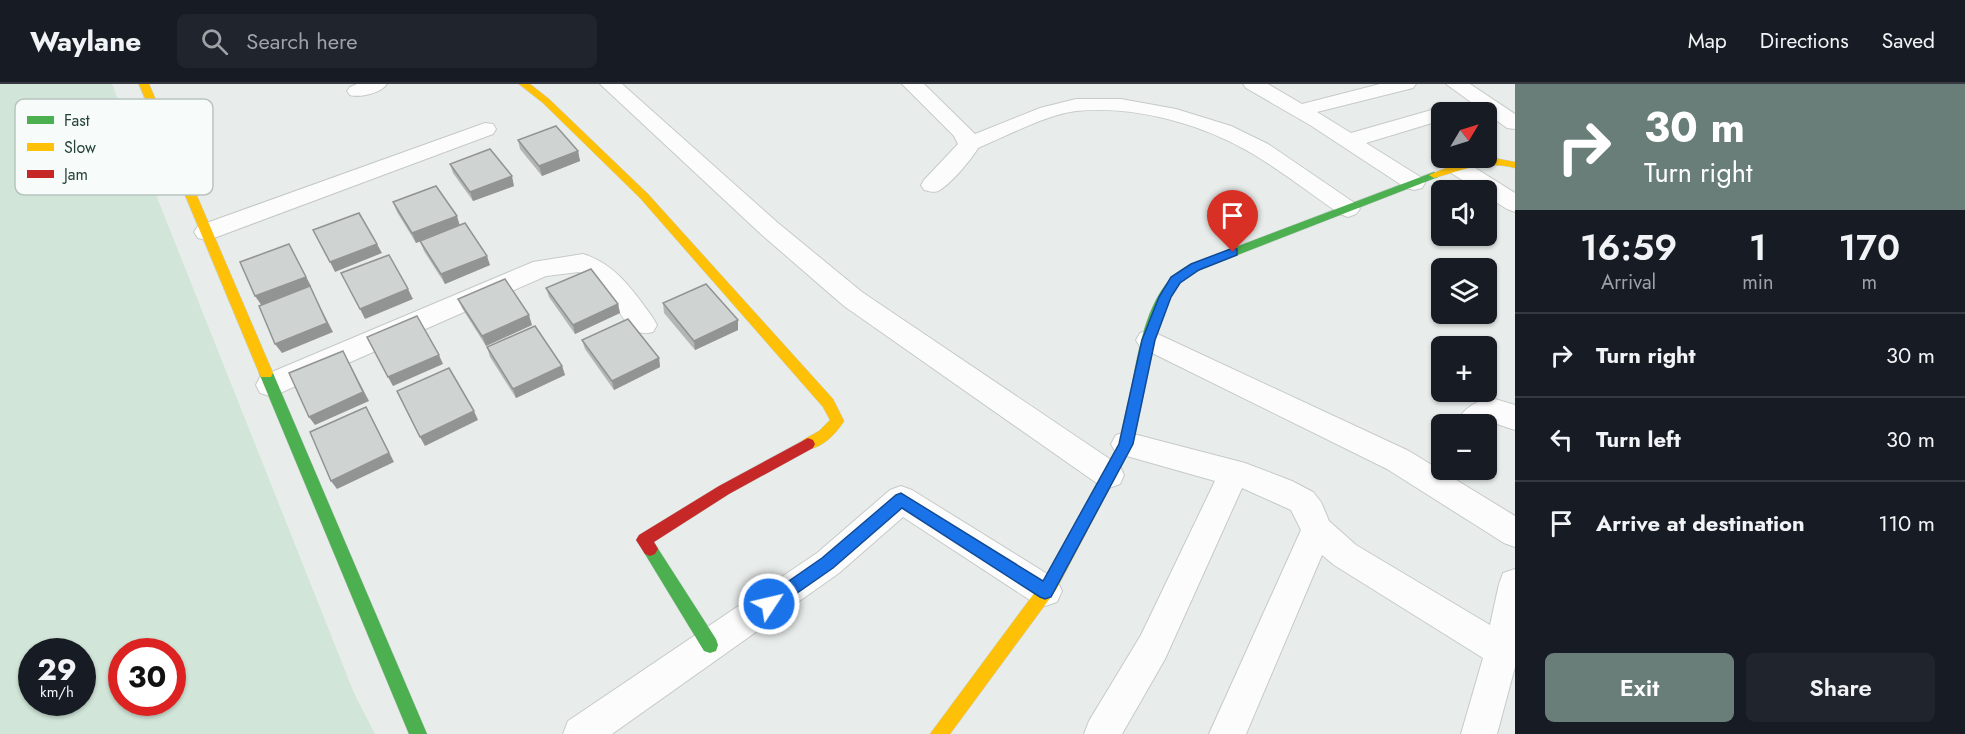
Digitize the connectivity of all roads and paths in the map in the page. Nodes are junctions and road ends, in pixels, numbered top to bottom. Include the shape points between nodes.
1 (144, 84) edge
2 (377, 84) edge
3 (525, 84) edge
4 (610, 84) edge
5 (912, 84) edge
6 (1253, 84) edge
7 (1406, 84) edge
8 (1456, 84) edge
9 (357, 91) dead end
10 (150, 99) edge
11 (1481, 101) junction
12 (1478, 102) edge
13 (1300, 111) junction
14 (1431, 116) edge
15 (1515, 123) edge
16 (485, 129) dead end
17 (1348, 141) junction
18 (969, 144) junction
19 (1497, 160) edge
20 (1515, 165) edge
21 (1451, 168) edge
22 (1459, 168) edge
23 (1414, 183) junction
24 (932, 185) dead end
25 (190, 195) edge
26 (1515, 204) edge
27 (1348, 209) junction
28 (206, 232) junction
29 (644, 325) dead end
30 (1149, 340) junction
31 (270, 385) junction
32 (1478, 414) edge
33 (1515, 418) edge
34 (1126, 444) junction
35 (1431, 467) edge
36 (1234, 473) junction
37 (1108, 475) junction
38 (1449, 480) edge
39 (1317, 530) junction
40 (1515, 532) edge
41 (1515, 584) edge
42 (1045, 591) junction
43 (710, 645) junction
44 (1502, 651) junction
45 (418, 734) edge
46 (581, 734) edge
47 (939, 734) edge
48 (1102, 734) edge
49 (1227, 734) edge
50 (1479, 734) edge

1 - 10 street
2 - 9 street
3 - 43 street via 644,196 828,403 837,421 824,435 644,540
4 - 37 street via 853,299
5 - 18 street via 964,133
6 - 13 street
7 - 13 street
8 - 11 street
11 - 12 street
11 - 15 street
13 - 17 street
14 - 17 street
16 - 28 street
17 - 23 street
18 - 24 street
18 - 27 street via 1047,112 1076,105 1121,105 1176,115 1223,131 1260,149
19 - 20 street
21 - 23 street
22 - 26 street
23 - 27 street
25 - 28 street
27 - 30 street via 1195,267 1176,280 1165,297
28 - 31 street
29 - 31 street via 612,282 583,263 542,268
30 - 34 street
30 - 35 street via 1353,437
31 - 45 street
32 - 33 street via 1492,410
34 - 36 street
34 - 37 street
36 - 39 street via 1281,489 1302,501
36 - 48 street via 1153,647
37 - 42 street
38 - 40 street
39 - 44 street via 1345,555
39 - 49 street
41 - 44 street
42 - 43 street via 901,499 828,563
42 - 47 street
43 - 46 street
44 - 50 street

